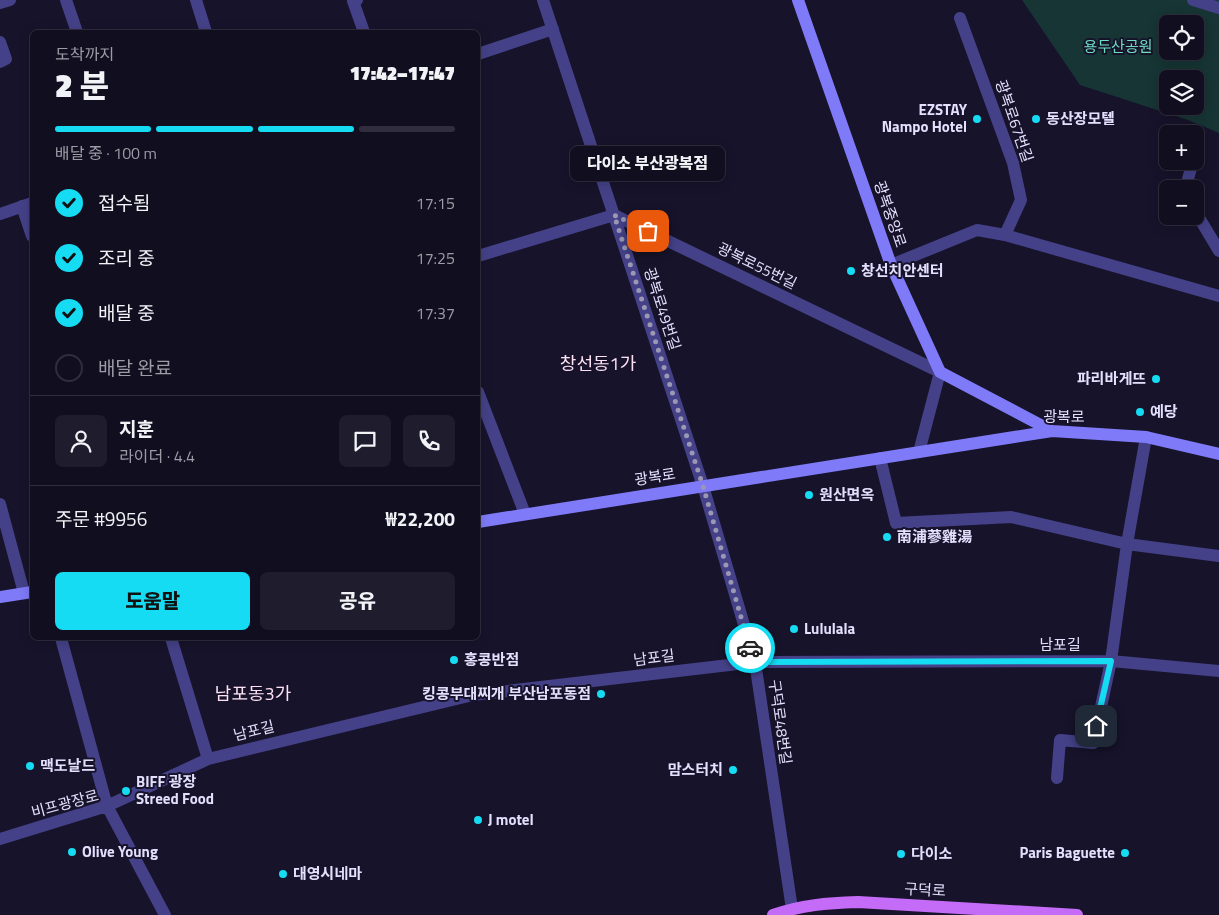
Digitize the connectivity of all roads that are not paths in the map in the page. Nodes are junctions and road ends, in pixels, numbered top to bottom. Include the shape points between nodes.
1 (10, 0) edge
2 (66, 0) edge
3 (196, 0) edge
4 (356, 0) edge
5 (543, 0) edge
6 (798, 0) edge
7 (1193, 0) edge
8 (0, 4) edge
9 (1219, 8) edge
10 (960, 18) dead end
11 (553, 29) junction
12 (76, 30) edge
13 (205, 30) edge
14 (363, 30) edge
15 (0, 42) edge
16 (480, 53) edge
17 (0, 62) edge
18 (27, 205) edge
19 (0, 214) edge
20 (614, 215) junction
21 (30, 224) edge
22 (1203, 225) edge
23 (1006, 235) junction
24 (1219, 251) edge
25 (480, 255) edge
26 (891, 265) junction
27 (1219, 296) edge
28 (940, 372) junction
29 (480, 397) edge
30 (1052, 431) junction
31 (1146, 437) junction
32 (919, 452) junction
33 (1219, 454) edge
34 (880, 458) junction
35 (703, 486) junction
36 (0, 504) edge
37 (525, 514) junction
38 (480, 522) edge
39 (1128, 544) junction
40 (1219, 556) edge
41 (28, 593) edge
42 (0, 597) edge
43 (62, 640) edge
44 (172, 640) edge
45 (1111, 661) junction
46 (755, 662) junction
47 (1219, 671) edge
48 (208, 759) junction
49 (1057, 778) dead end
50 (106, 806) junction
51 (0, 839) edge
52 (792, 909) junction
53 (165, 915) edge
54 (773, 915) edge
55 (1077, 915) edge

1 - 8 street
2 - 12 street
3 - 13 street
4 - 14 street via 353,1
5 - 11 street, 광복로49번길
6 - 26 main road, 광복중앙로
7 - 9 street
10 - 23 street, 광복로67번길 via 1013,163 1022,200
11 - 16 street
11 - 20 street, 광복로49번길
15 - 17 street via 6,60
18 - 19 street
18 - 21 street
20 - 25 street
20 - 28 street, 광복로55번길
20 - 35 street, 광복로49번길
22 - 24 street
23 - 26 street via 977,230
23 - 27 street
26 - 28 main road, 광복중앙로
28 - 30 main road
28 - 32 street
29 - 37 street
30 - 31 main road, 광복로
30 - 32 main road, 광복로
31 - 33 main road, 광복로
31 - 39 street
32 - 34 main road, 광복로
34 - 35 main road, 광복로
34 - 39 street via 896,523 1011,517
35 - 37 main road, 광복로
35 - 46 street, 구덕로48번길
36 - 41 street
37 - 38 main road, 광복로
39 - 40 street
39 - 45 street
41 - 42 main road
43 - 50 street
44 - 48 street
45 - 46 street, 남포길
45 - 47 street, 남포길
45 - 49 street via 1092,743 1060,740
46 - 48 street, 남포길 via 472,695
46 - 52 street, 구덕로48번길
48 - 50 street, 남포길
50 - 51 street, 비프광장로
50 - 53 street, 비프광장로
52 - 54 main road, 구덕로
52 - 55 main road, 구덕로 via 824,903 858,902

